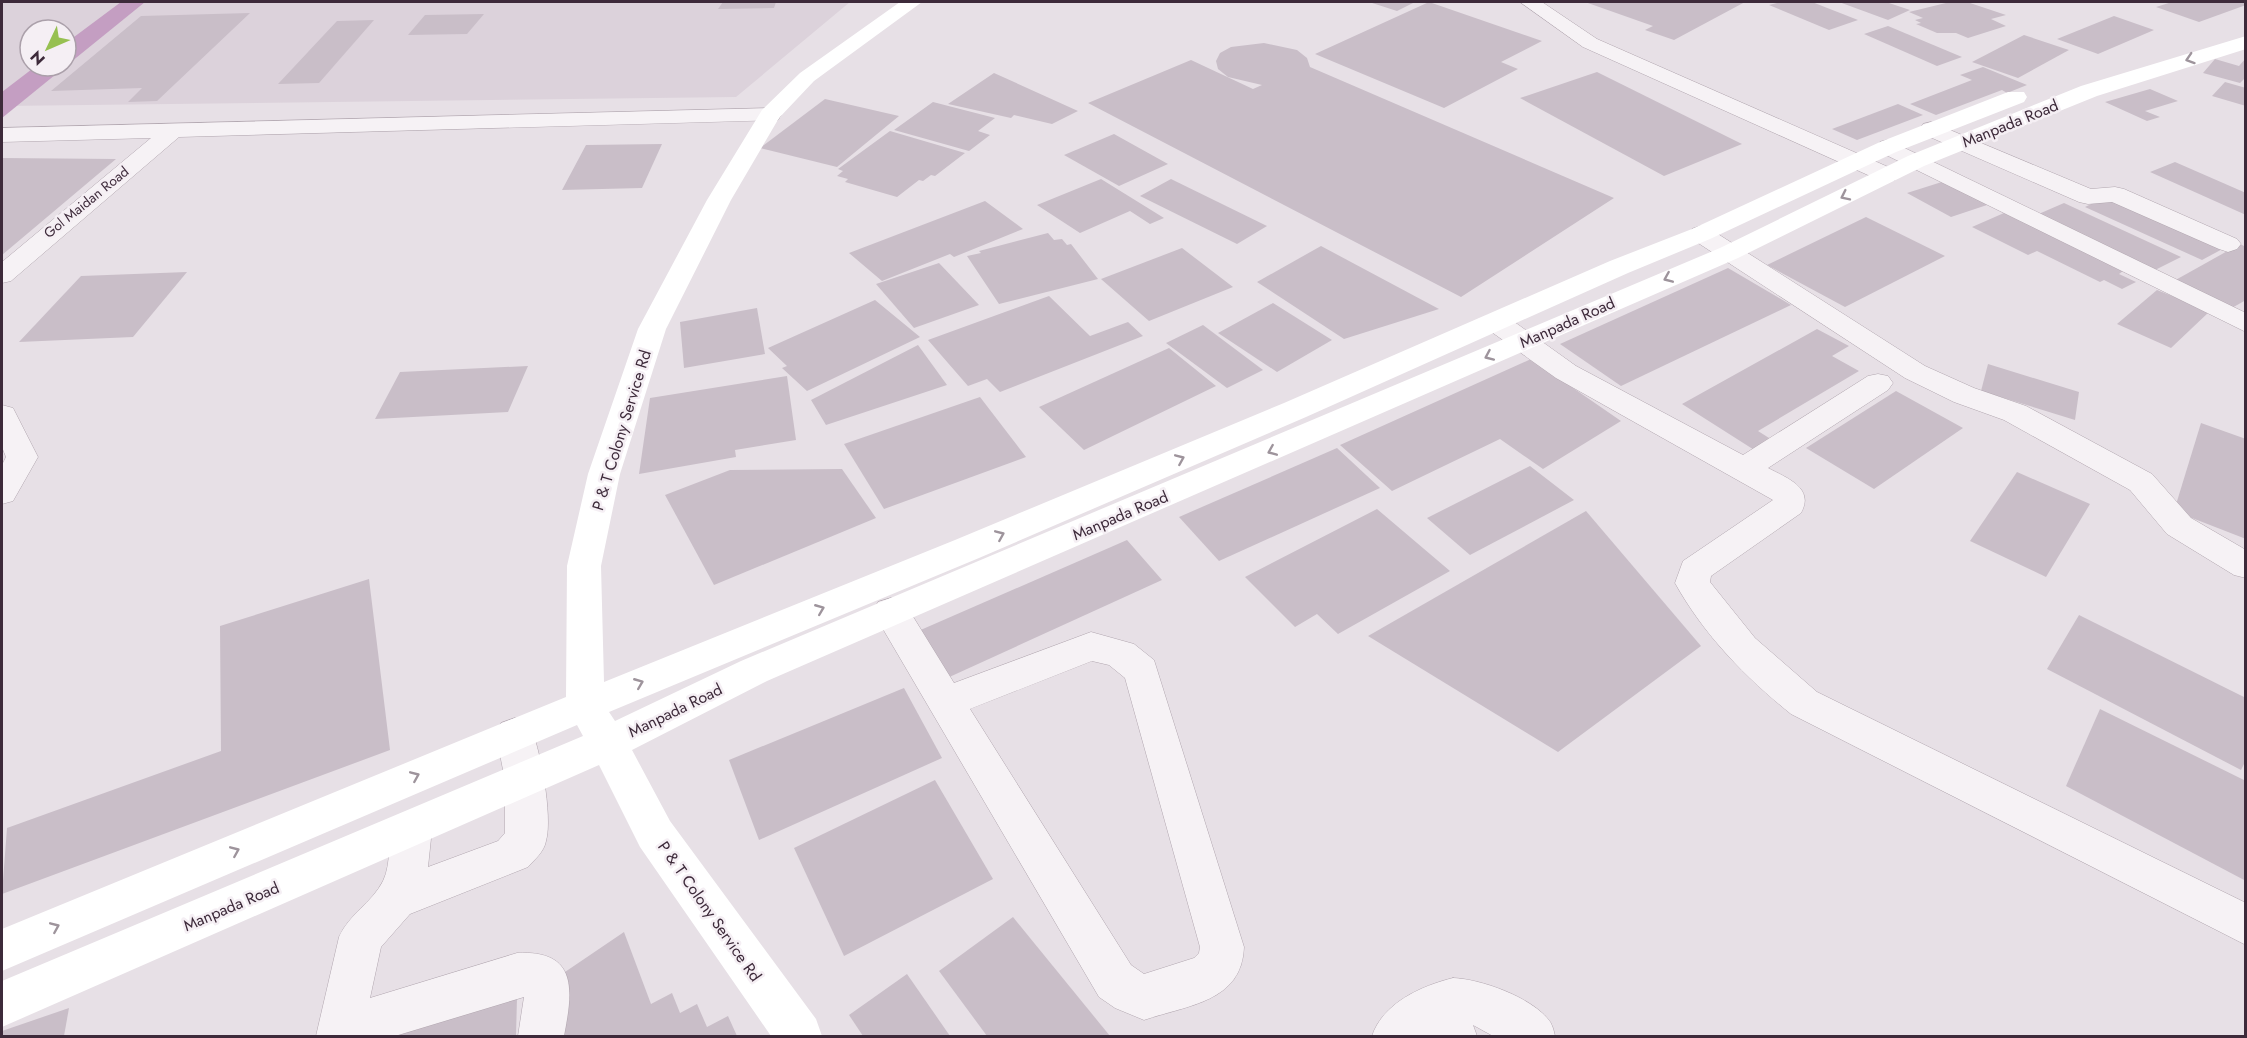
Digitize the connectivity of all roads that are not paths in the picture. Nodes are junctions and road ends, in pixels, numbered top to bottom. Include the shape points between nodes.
1 (912, 2) edge
2 (1530, 2) edge
3 (2243, 35) edge
4 (2116, 63) junction
5 (2145, 74) junction
6 (2077, 86) junction
7 (770, 115) junction
8 (1931, 129) junction
9 (173, 131) junction
10 (3, 135) edge
11 (1961, 142) junction
12 (1856, 161) junction
13 (1897, 161) junction
14 (1701, 234) junction
15 (2228, 244) dead end
16 (1729, 253) junction
17 (2, 276) edge
18 (2246, 324) edge
19 (1509, 331) junction
20 (1878, 383) dead end
21 (2, 415) edge
22 (1744, 469) junction
23 (2, 493) edge
24 (975, 561) junction
25 (2246, 566) edge
26 (891, 612) junction
27 (946, 702) junction
28 (585, 705) junction
29 (515, 734) junction
30 (608, 743) junction
31 (525, 780) junction
32 (411, 829) junction
33 (395, 900) junction
34 (99, 908) junction
35 (2246, 925) edge
36 (2, 950) edge
37 (99, 963) junction
38 (2, 1004) edge
39 (1424, 1028) edge
40 (340, 1034) edge
41 (541, 1036) edge
42 (799, 1036) edge
43 (1532, 1036) edge

1 - 7 main road, P & T Colony Service Rd via 807,77
2 - 12 street via 1590,43
3 - 4 main road, Manpada Road via 2207,32
3 -> 5 main road, Manpada Road
4 - 5 main road
4 - 6 main road, Manpada Road
5 - 6 main road, Manpada Road
6 - 8 main road, Manpada Road
6 - 11 main road, Manpada Road
7 - 9 street
7 - 28 main road, P & T Colony Service Rd via 719,200 652,329 604,474 584,566
8 - 11 street
8 - 13 main road, Manpada Road
9 - 10 street
9 - 17 street, Gol Maidan Road
11 - 13 main road, Manpada Road
11 - 15 street via 2088,198 2115,194
12 - 13 main road, Manpada Road
12 - 14 main road, Manpada Road
13 -> 16 main road, Manpada Road
13 - 18 street
14 - 16 street
14 - 19 main road, Manpada Road via 1618,267
16 -> 19 main road, Manpada Road
16 - 25 street via 1915,372 2015,413 2141,482 2179,526
19 - 22 street via 1566,372
19 - 24 main road, Manpada Road
20 - 22 street
21 - 23 street via 22,457
22 - 35 street via 1781,489 1790,497 1789,505 1695,570 1692,583 1703,602 1757,666 1804,703
24 - 26 main road, Manpada Road
28 -> 24 main road, Manpada Road
26 - 27 street
26 - 30 main road, Manpada Road via 754,671
27 - 27 street via 1091,646 1122,654 1141,670 1222,947 1221,963 1208,976 1144,997 1115,981
28 - 29 main road, Manpada Road
28 - 30 main road, P & T Colony Service Rd
29 - 31 street
34 -> 29 main road, Manpada Road
30 - 31 main road, Manpada Road
30 - 42 main road, P & T Colony Service Rd via 655,834
31 - 32 main road, Manpada Road
31 - 33 street via 526,840 521,847 513,854
32 - 33 street via 405,884
32 - 37 main road, Manpada Road
33 - 40 street via 361,937
36 -> 34 main road, Manpada Road
34 - 37 main road
37 - 38 main road, Manpada Road
39 - 43 street via 1463,999 1498,1013
40 - 41 street via 518,975 538,974 547,982

